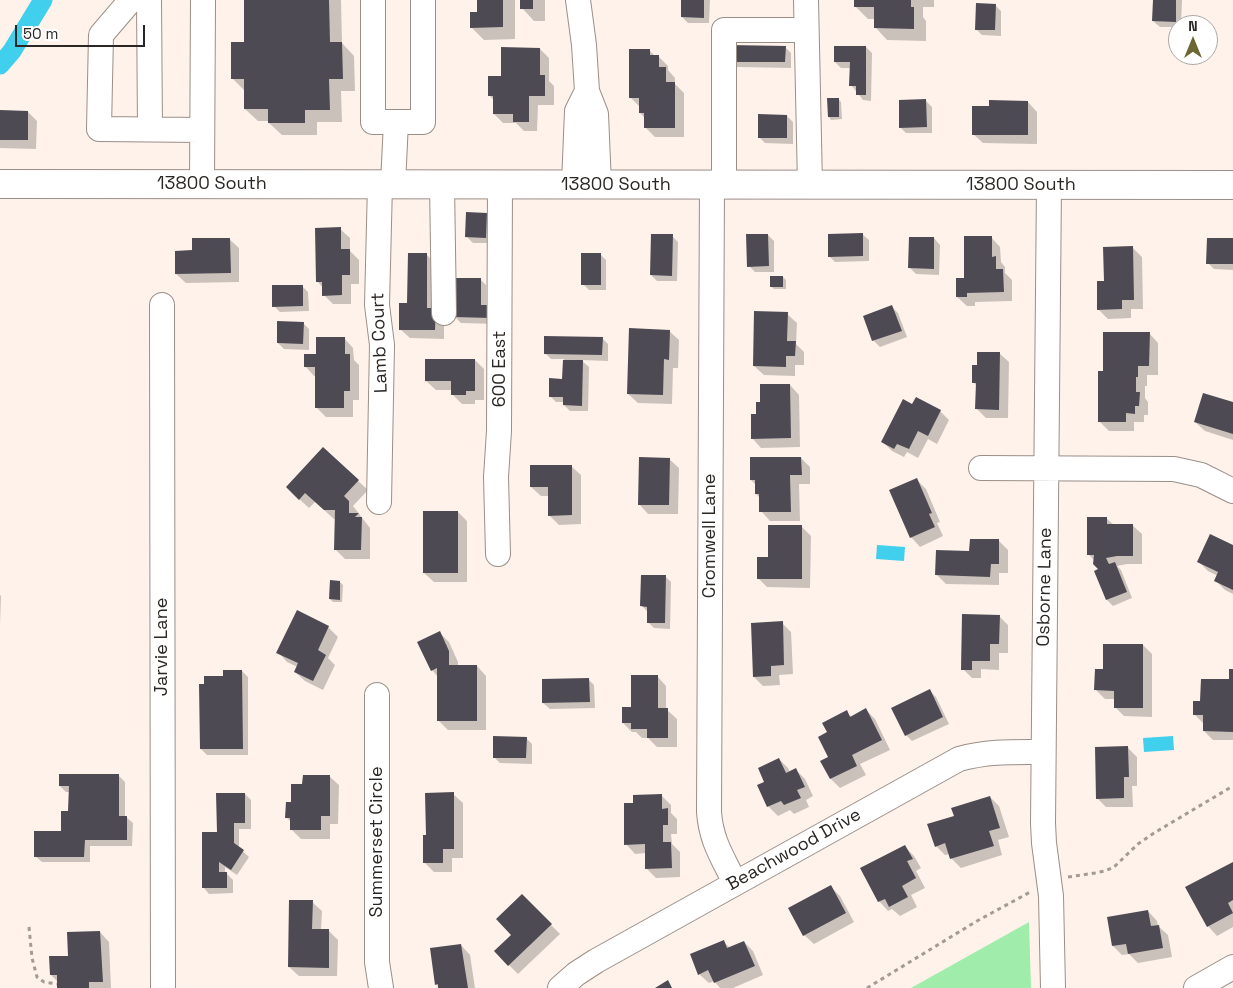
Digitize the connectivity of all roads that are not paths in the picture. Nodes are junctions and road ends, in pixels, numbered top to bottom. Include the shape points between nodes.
1 (131, 0) edge
2 (149, 0) edge
3 (203, 0) edge
4 (373, 0) edge
5 (424, 0) edge
6 (578, 0) edge
7 (806, 0) edge
8 (806, 30) junction
9 (396, 122) junction
10 (150, 129) junction
11 (202, 130) junction
12 (0, 184) edge
13 (202, 184) junction
14 (386, 184) junction
15 (442, 184) junction
16 (500, 184) junction
17 (586, 185) junction
18 (718, 185) junction
19 (810, 185) junction
20 (1049, 185) junction
21 (1233, 186) edge
22 (162, 305) dead end
23 (444, 313) dead end
24 (981, 468) dead end
25 (1046, 469) junction
26 (1233, 491) edge
27 (379, 502) dead end
28 (498, 554) dead end
29 (377, 695) dead end
30 (1043, 752) junction
31 (735, 882) junction
32 (1233, 967) edge
33 (163, 988) edge
34 (381, 988) edge
35 (560, 988) edge
36 (1052, 988) edge
37 (1196, 988) edge

1 - 10 street via 100,35 100,129
2 - 10 street
3 - 11 street
4 - 9 street via 374,122
5 - 9 street via 423,122
6 - 17 street via 587,91 577,111
7 - 8 street
8 - 18 street, Cromwell Lane via 724,30
8 - 19 street
9 - 14 street, Lamb Court
10 - 11 street
11 - 13 street
12 - 13 main road, 13800 South
13 - 14 main road, 13800 South
14 - 15 main road, 13800 South
14 - 27 street, Lamb Court via 378,305 382,345
15 - 16 main road, 13800 South
15 - 23 street
16 - 17 main road, 13800 South
16 - 28 street, 600 East
17 - 18 main road, 13800 South
18 - 19 main road, 13800 South
18 - 31 street, Cromwell Lane via 709,812 714,840
19 - 20 main road, 13800 South
20 - 21 main road, 13800 South
20 - 25 street, Osborne Lane
22 - 33 street, Jarvie Lane
24 - 25 street
25 - 26 street via 1174,469 1201,475
25 - 30 street, Osborne Lane
29 - 34 street, Summerset Circle via 378,962
30 - 31 street, Beachwood Drive via 995,752 959,759
30 - 36 street, Osborne Lane via 1043,823 1051,896
31 - 35 street, Beachwood Drive via 596,961
32 - 37 street

